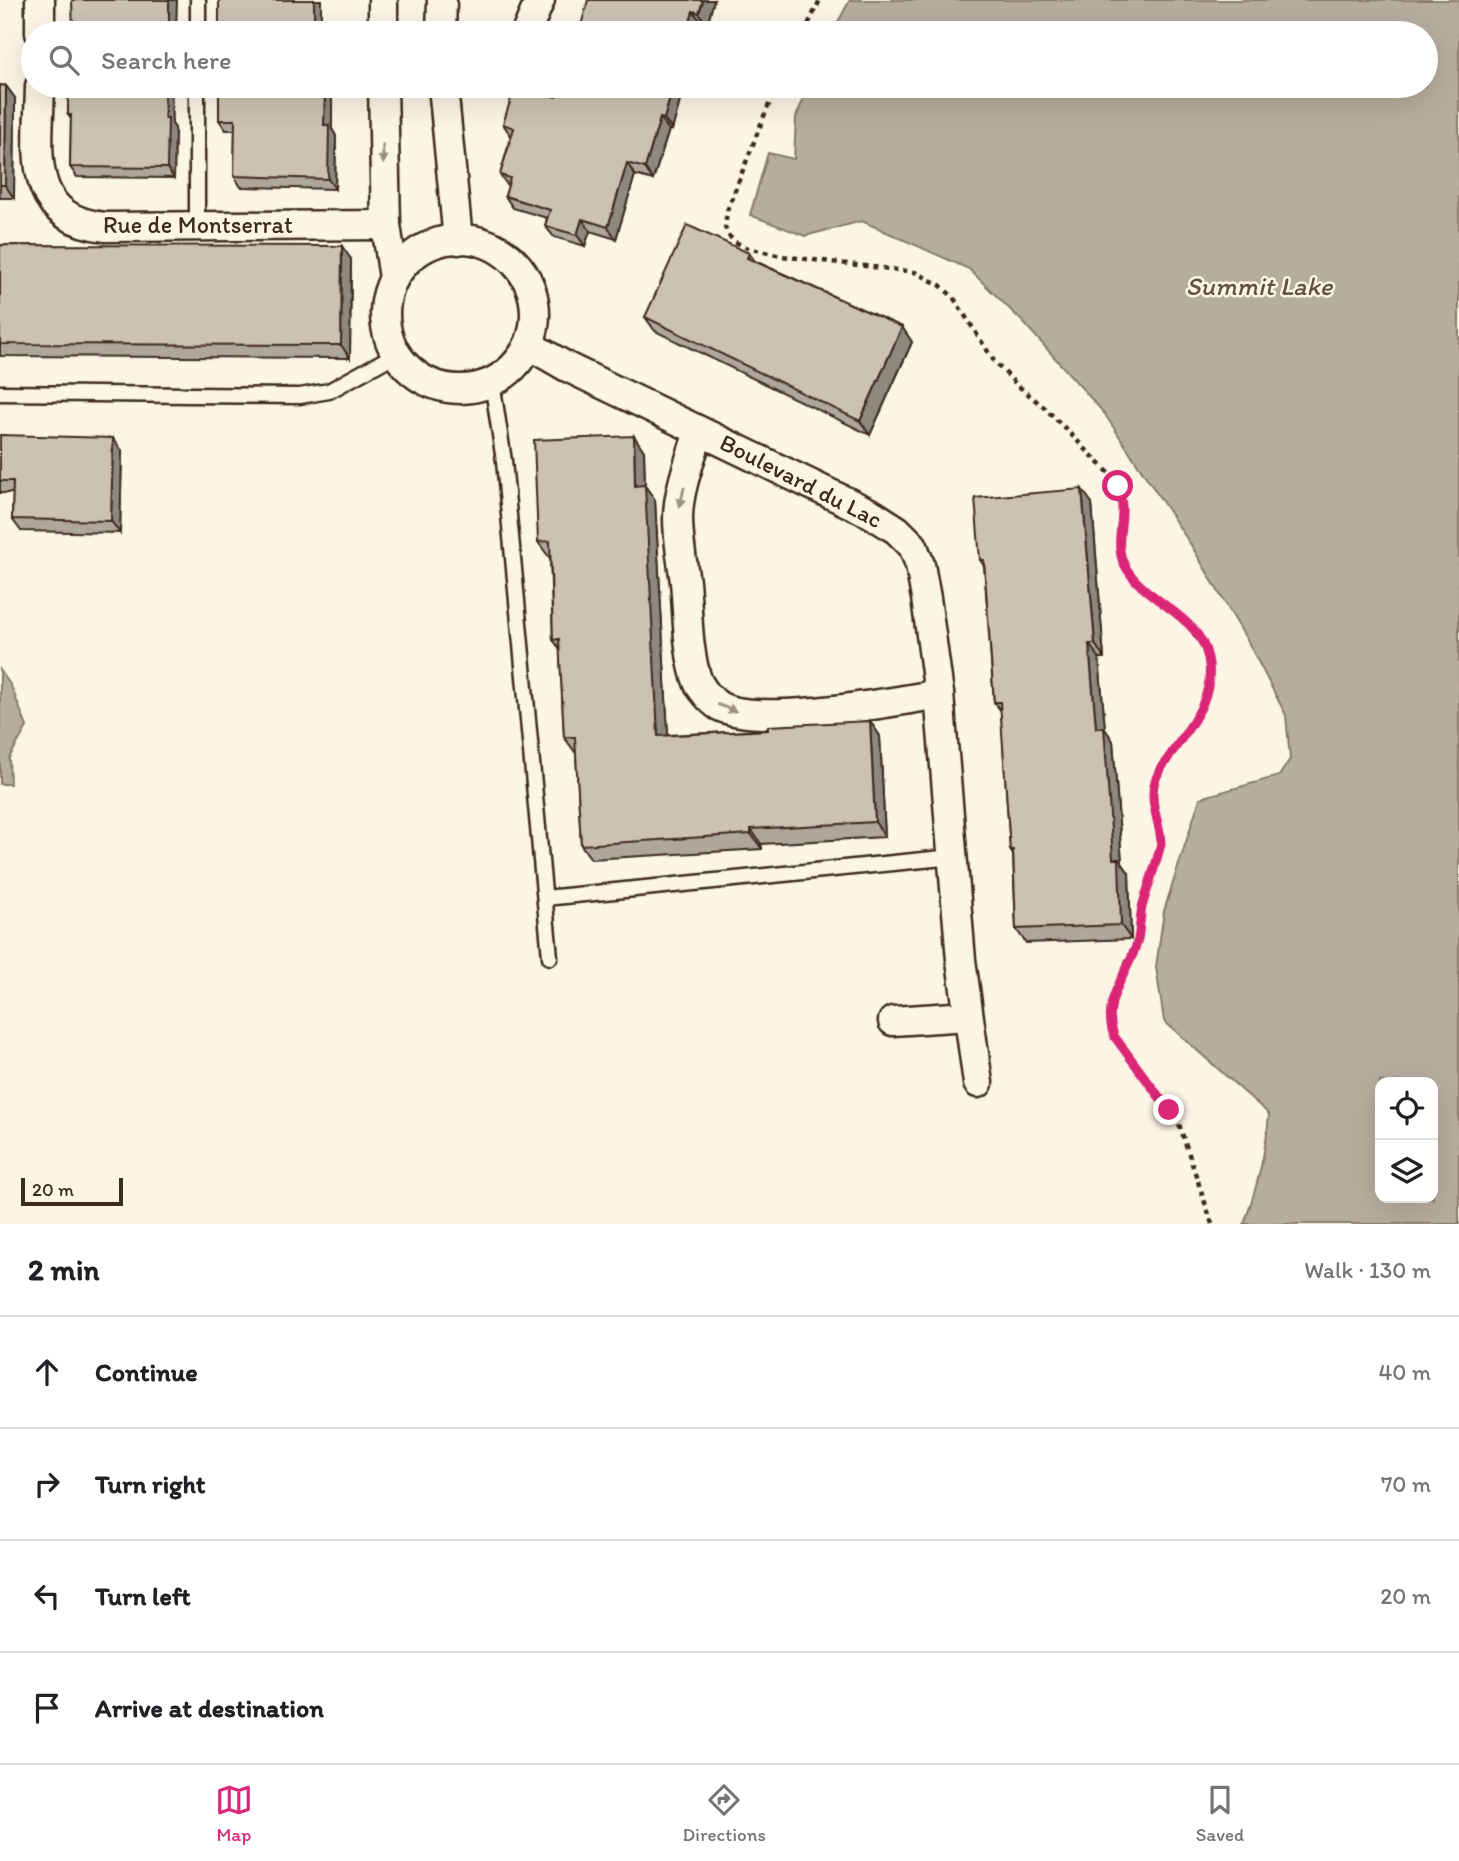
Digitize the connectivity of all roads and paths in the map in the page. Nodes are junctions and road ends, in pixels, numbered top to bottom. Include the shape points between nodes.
1 (40, 0) edge
2 (198, 0) edge
3 (383, 0) edge
4 (442, 0) edge
5 (540, 0) edge
6 (820, 0) edge
7 (40, 21) edge
8 (198, 21) edge
9 (384, 21) edge
10 (441, 21) edge
11 (531, 21) edge
12 (810, 21) edge
13 (40, 98) edge
14 (197, 98) edge
15 (383, 98) edge
16 (444, 98) edge
17 (772, 98) edge
18 (197, 225) junction
19 (387, 225) junction
20 (458, 240) junction
21 (394, 278) junction
22 (529, 345) junction
23 (396, 354) junction
24 (492, 383) junction
25 (0, 393) edge
26 (699, 431) junction
27 (939, 694) junction
28 (953, 857) junction
29 (545, 898) junction
30 (550, 957) dead end
31 (968, 1016) junction
32 (893, 1021) dead end
33 (978, 1083) dead end
34 (1212, 1224) edge

1 - 7 street
2 - 8 lane
3 - 9 street
4 - 10 street
5 - 11 street
6 - 12 path
13 - 18 street, Rue de Montserrat via 42,178 56,208 87,225
14 - 18 lane
15 -> 19 street
16 - 20 street
17 - 34 path via 727,211 728,235 734,242 765,253 915,272 940,285 953,297 994,361 1110,474 1121,497 1123,562 1144,588 1186,622 1204,647 1209,670 1206,698 1155,781 1161,844 1138,938 1112,996 1110,1017 1114,1036 1179,1124
18 - 19 street, Rue de Montserrat
19 - 21 street
20 - 21 street via 415,254
20 - 22 street via 500,251 525,277 534,301
21 - 23 street via 386,300 387,331
22 - 24 street via 505,375
22 - 26 street, Boulevard du Lac
23 - 24 street via 416,376 437,386 461,389
23 - 25 lane via 329,391 300,396
24 - 29 lane via 504,461
26 - 27 street, Boulevard du Lac via 872,513 913,546 926,598
26 -> 27 street, Boulevard du Lac via 678,517 692,652 707,695 737,712 763,715
27 - 28 street, Boulevard du Lac
28 - 29 lane
28 - 31 street, Boulevard du Lac
29 - 30 lane
31 - 32 street
31 - 33 street, Boulevard du Lac

